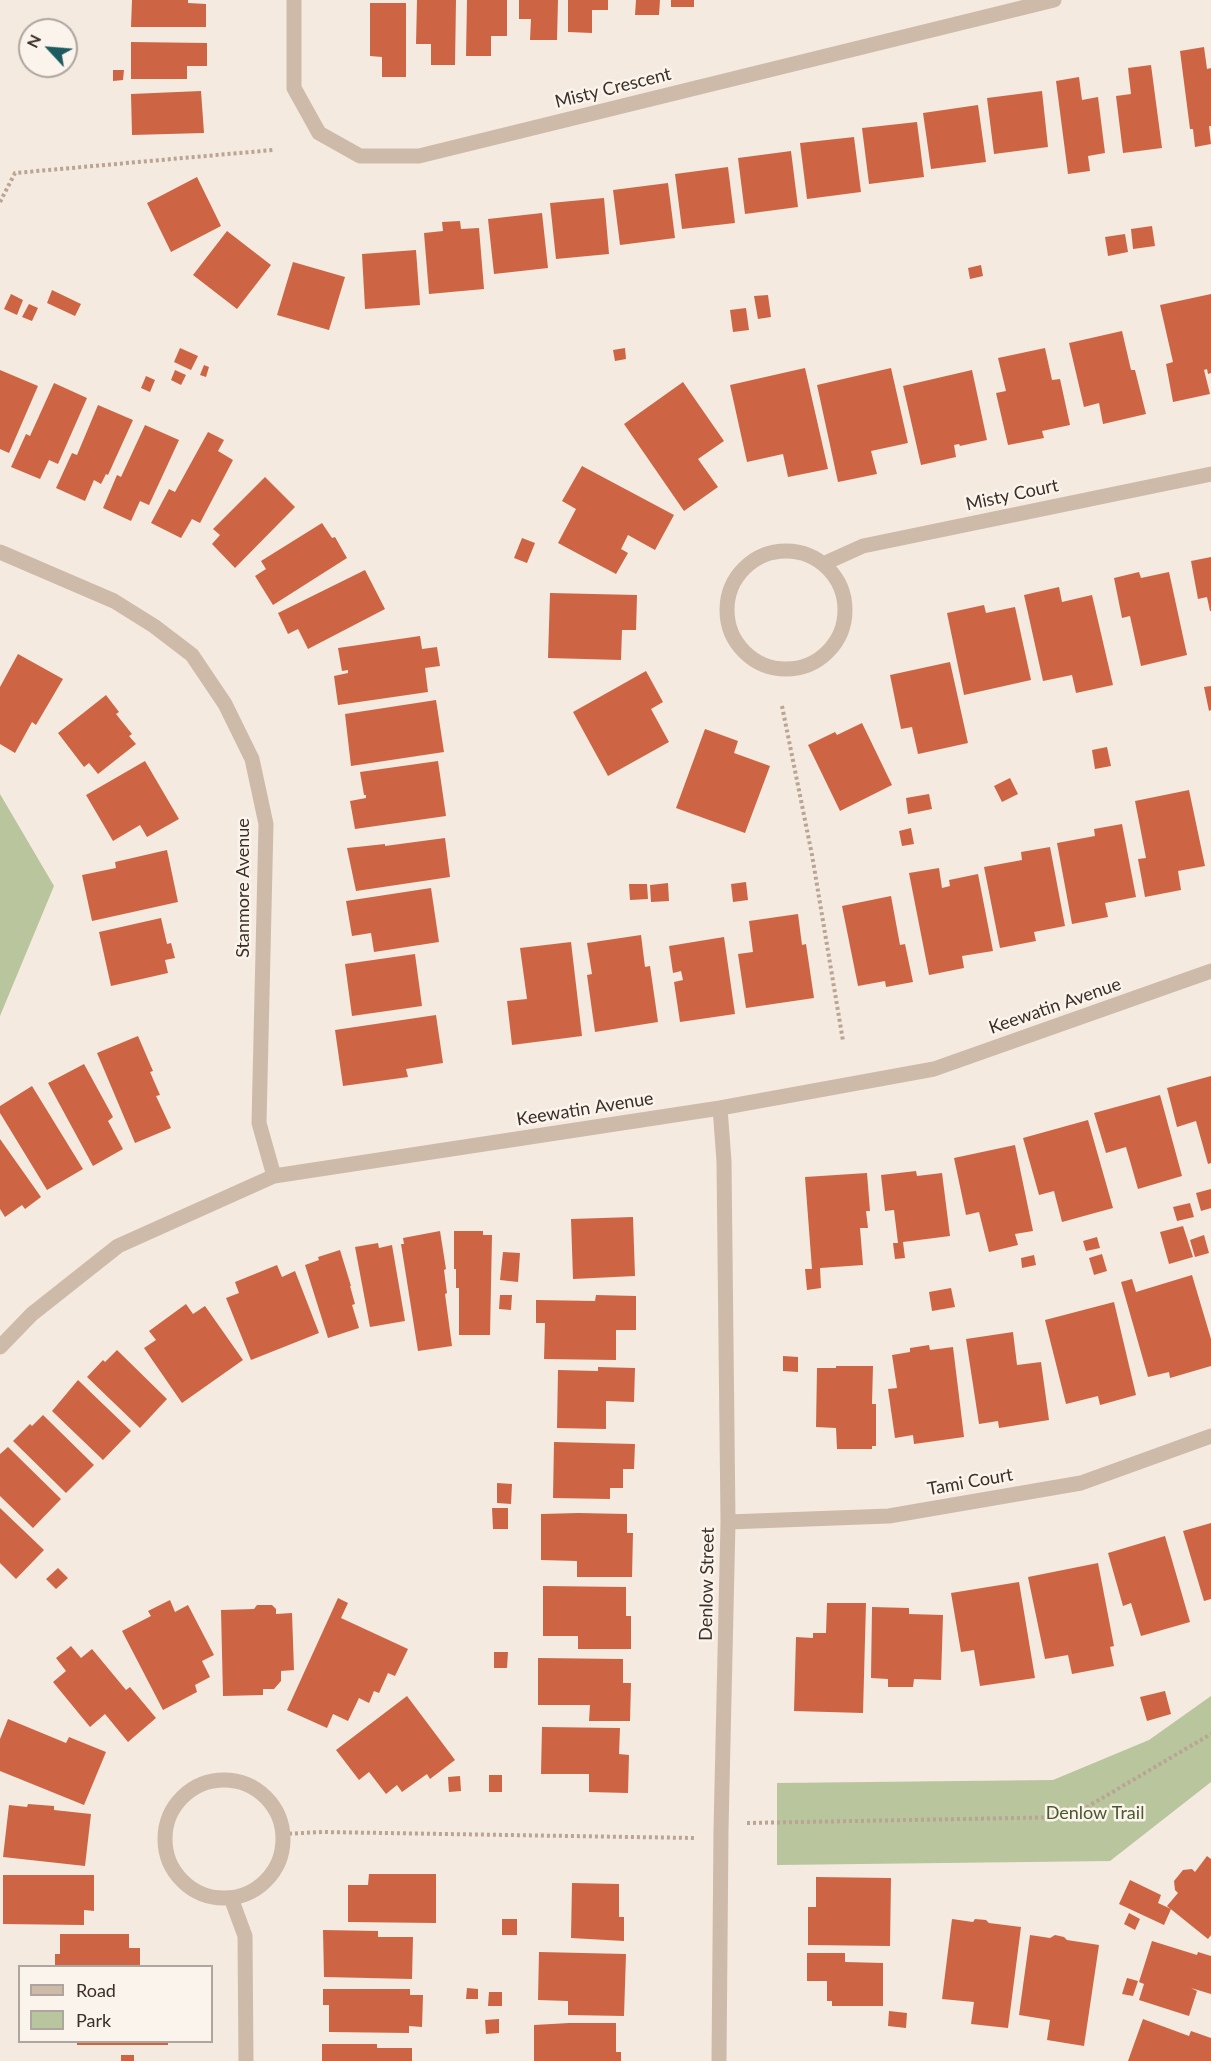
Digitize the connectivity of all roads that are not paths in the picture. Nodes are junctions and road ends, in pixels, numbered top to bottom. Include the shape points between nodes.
1 (294, 0) edge
2 (1054, 0) edge
3 (1211, 474) edge
4 (0, 552) edge
5 (823, 564) junction
6 (1211, 971) edge
7 (720, 1108) junction
8 (274, 1176) junction
9 (0, 1347) edge
10 (1211, 1436) edge
11 (728, 1522) junction
12 (231, 1898) junction
13 (246, 2061) edge
14 (719, 2061) edge

1 - 2 street, Misty Crescent via 294,88 319,133 360,156 419,156
3 - 5 street, Misty Court via 863,546
4 - 8 street, Stanmore Avenue via 114,601 192,655 225,704 252,759 266,824 260,1123
5 - 5 street via 805,554 782,550 762,555 745,567 732,583 727,603 730,631 740,648 774,669 809,665 826,653 839,637 845,613 843,593
6 - 7 street, Keewatin Avenue via 934,1069
7 - 8 street, Keewatin Avenue
7 - 11 street, Denlow Street
8 - 9 street, Keewatin Avenue via 118,1246 32,1314
10 - 11 street, Tami Court via 1082,1483 889,1516
11 - 14 street, Denlow Street
12 - 12 street via 250,1892 273,1874 281,1855 283,1834 277,1812 265,1795 237,1780 217,1779 198,1785 181,1797 169,1815 164,1835 166,1856 190,1888 210,1897
12 - 13 street via 245,1936

